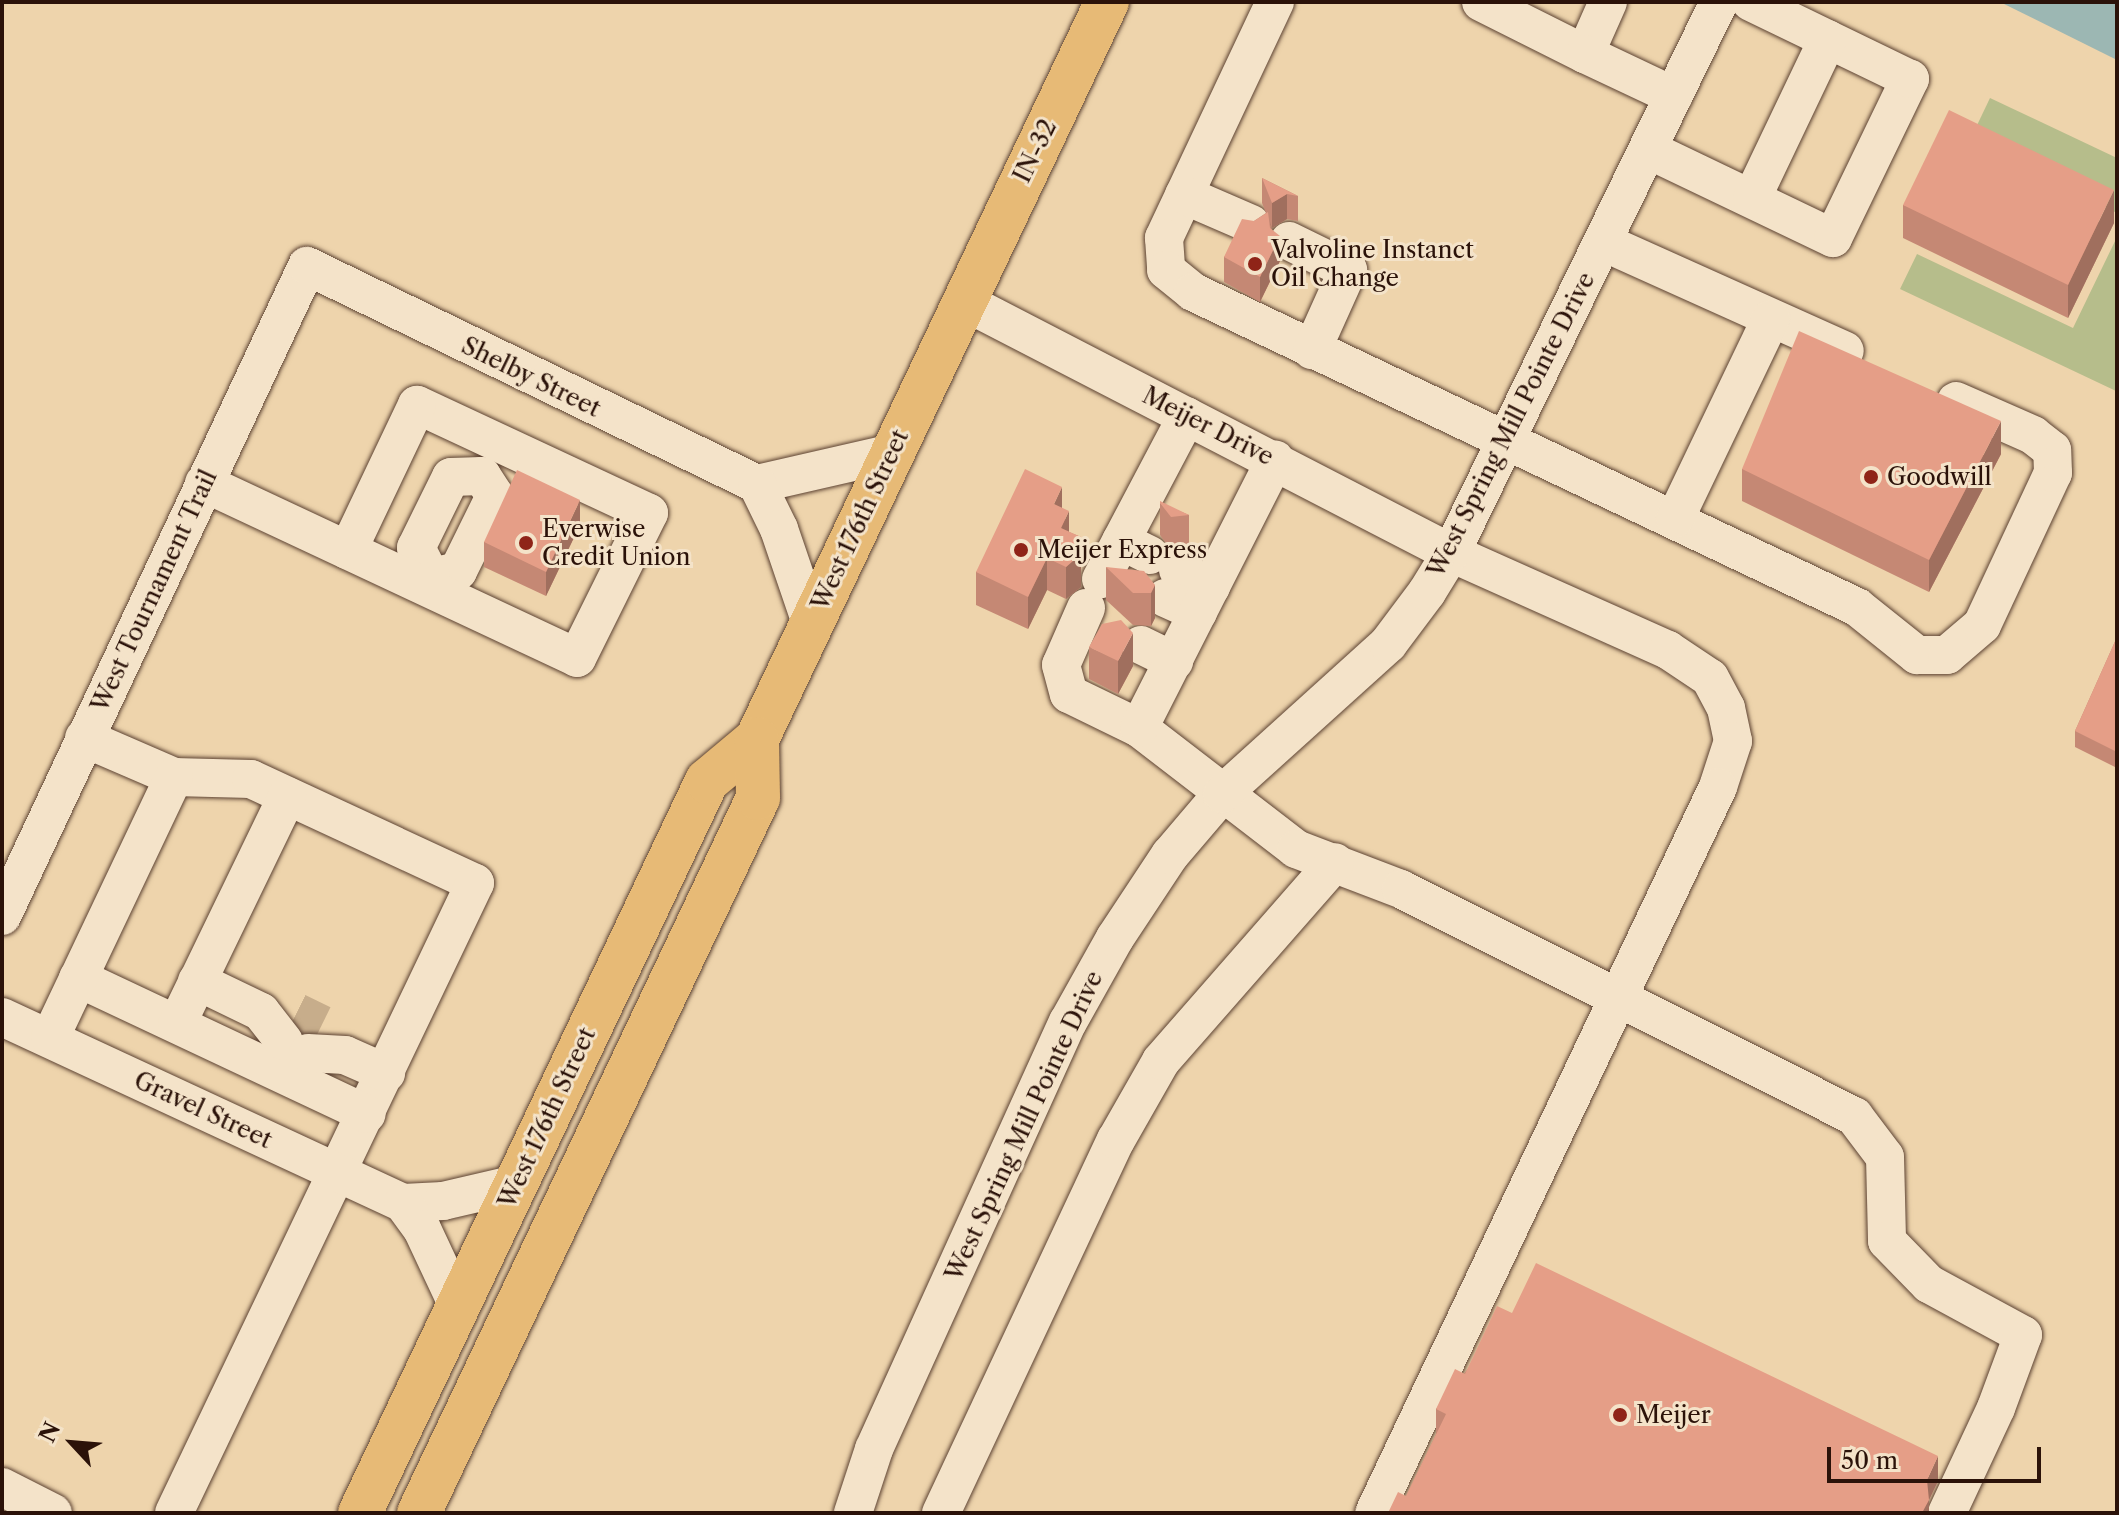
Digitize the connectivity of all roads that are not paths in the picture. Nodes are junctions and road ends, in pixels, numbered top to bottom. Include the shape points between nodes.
1 (1107, 2) edge
2 (1275, 2) edge
3 (1481, 2) edge
4 (1608, 2) edge
5 (1719, 2) edge
6 (1751, 2) edge
7 (1828, 39) junction
8 (1585, 54) junction
9 (1674, 96) junction
10 (1649, 150) junction
11 (1184, 195) junction
12 (1752, 198) junction
13 (1251, 224) edge
14 (1289, 241) dead end
15 (1603, 242) junction
16 (307, 266) joint
17 (963, 301) junction
18 (1771, 319) junction
19 (1312, 350) junction
20 (1873, 364) edge
21 (1917, 383) edge
22 (1187, 416) junction
23 (1506, 438) junction
24 (892, 453) junction
25 (490, 459) junction
26 (1275, 460) junction
27 (204, 483) junction
28 (757, 484) junction
29 (1675, 519) junction
30 (348, 550) junction
31 (1451, 553) junction
32 (429, 582) junction
33 (1135, 612) junction
34 (811, 623) junction
35 (1139, 728) junction
36 (84, 738) junction
37 (757, 739) junction
38 (174, 777) junction
39 (1222, 794) junction
40 (287, 796) junction
41 (1335, 862) junction
42 (2, 916) edge
43 (78, 978) junction
44 (197, 981) junction
45 (1619, 996) junction
46 (2, 1017) edge
47 (177, 1024) junction
48 (50, 1038) junction
49 (386, 1073) junction
50 (367, 1114) junction
51 (339, 1173) junction
52 (516, 1184) junction
53 (403, 1203) junction
54 (458, 1306) junction
55 (2, 1487) edge
56 (53, 1513) edge
57 (174, 1513) edge
58 (360, 1513) edge
59 (419, 1513) edge
60 (853, 1513) edge
61 (941, 1513) edge
62 (1374, 1513) edge
63 (1947, 1513) edge

1 - 17 main road, IN-32
2 - 11 street
3 - 8 street
4 - 8 street
5 - 9 street, West Spring Mill Pointe Drive
6 - 7 street
7 - 12 street
7 - 12 street via 1910,79 1833,238
8 - 9 street
9 - 10 street, West Spring Mill Pointe Drive
10 - 12 street
10 - 15 street, West Spring Mill Pointe Drive
11 - 13 street
11 - 19 street via 1164,238 1166,270 1193,292
14 - 19 street via 1348,270
15 - 18 street
15 - 23 street, West Spring Mill Pointe Drive
16 - 27 street, West Tournament Trail
16 - 28 street, Shelby Street
17 - 22 street, Meijer Drive
17 - 24 main road, West 176th Street
18 - 20 street
18 - 29 street
19 - 23 street
21 - 29 street via 2033,435 2052,450 2053,473 1982,625 1947,655 1917,655 1857,607
22 - 26 street, Meijer Drive
22 - 33 street
23 - 29 street
23 - 31 street, West Spring Mill Pointe Drive
24 - 28 street
24 - 34 main road, West 176th Street
25 - 30 street via 417,405
25 - 32 street
25 - 32 street via 649,513 577,658
26 - 31 street, Meijer Drive
26 - 33 street
27 - 30 street
27 - 36 street, West Tournament Trail
28 - 34 street via 779,529
30 - 32 street
31 - 39 street, West Spring Mill Pointe Drive via 1388,644
31 - 45 street, Meijer Drive via 1668,650 1710,678 1726,708 1733,741 1718,787
33 - 35 street
33 - 35 street via 1061,665 1069,694
34 - 37 main road, West 176th Street
35 - 39 street
36 - 38 street
36 - 42 street, West Tournament Trail
37 - 52 main road, West 176th Street via 707,781
37 - 59 main road, West 176th Street via 758,798
38 - 40 street via 251,779
38 - 43 street
39 - 41 street via 1296,849
39 - 60 street, West Spring Mill Pointe Drive via 1170,855 1068,1022 874,1449
40 - 44 street
40 - 49 street via 475,883
41 - 45 street
41 - 61 street via 1161,1061 1122,1127
43 - 47 street
43 - 48 street
44 - 47 street
44 - 49 street
45 - 62 street, Meijer Drive
45 - 63 street via 1854,1116 1885,1157 1887,1241 1929,1284 2023,1335
46 - 48 street, Gravel Street
47 - 50 street
48 - 51 street, Gravel Street
49 - 50 street
50 - 51 street
51 - 53 street, Gravel Street
51 - 57 street
52 - 53 street, Gravel Street via 443,1201
52 - 54 main road, West 176th Street
53 - 54 street via 422,1229
54 - 58 main road, West 176th Street
55 - 56 street

